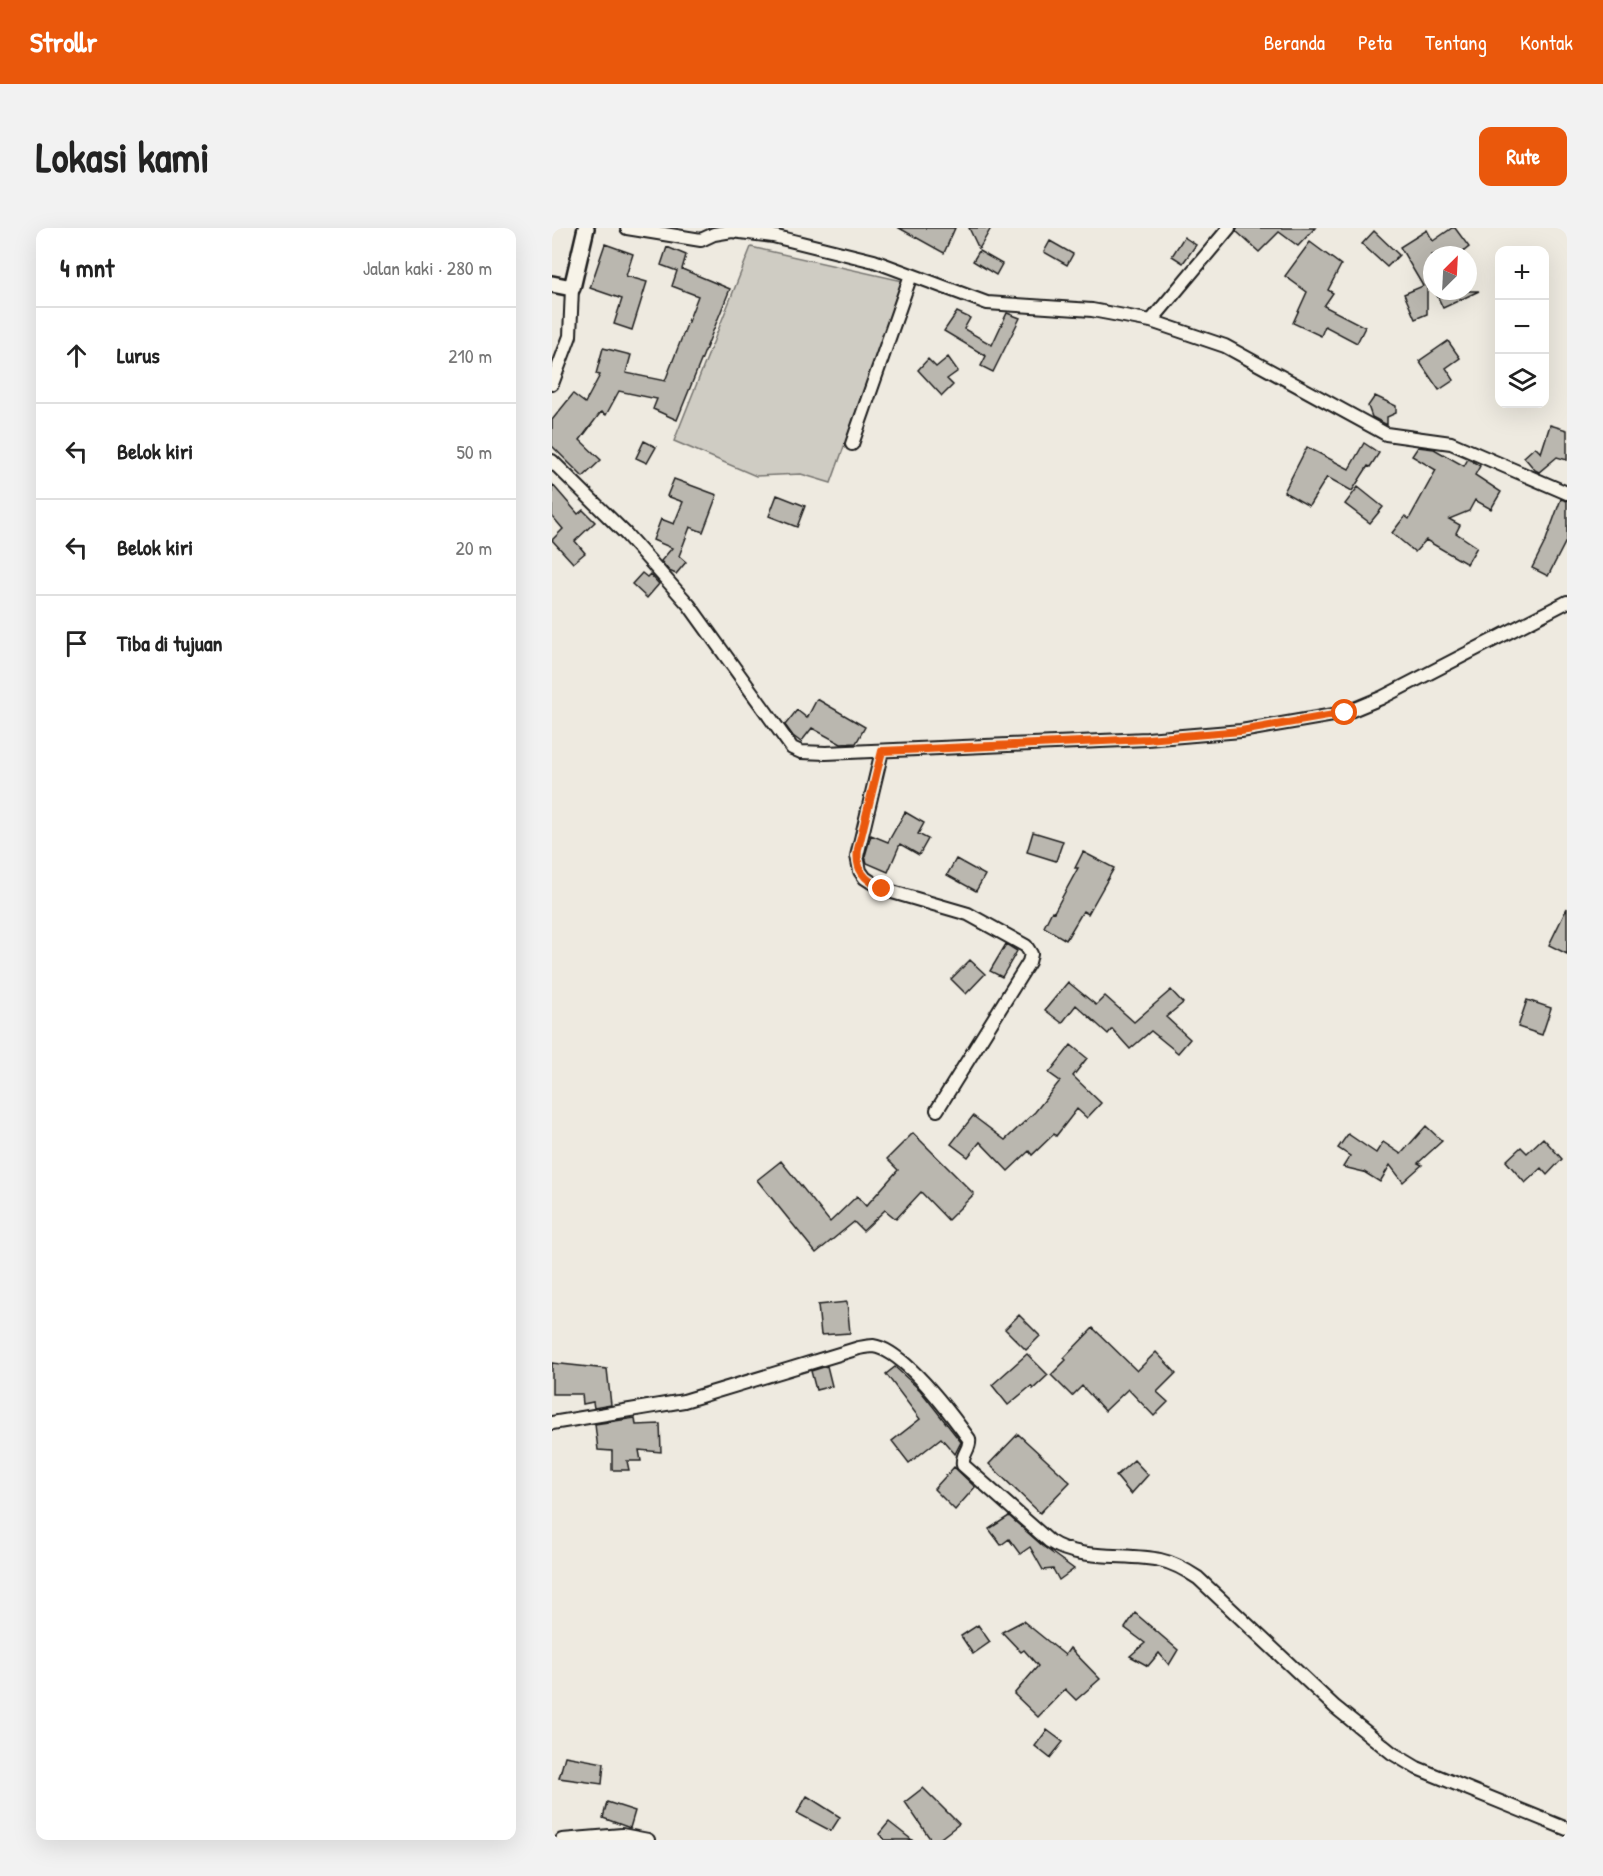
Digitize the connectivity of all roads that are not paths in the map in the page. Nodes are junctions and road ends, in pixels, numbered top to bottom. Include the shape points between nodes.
1 (586, 228) edge
2 (627, 228) edge
3 (1229, 228) edge
4 (714, 231) edge
5 (911, 276) junction
6 (552, 284) edge
7 (572, 288) junction
8 (1151, 321) junction
9 (552, 384) edge
10 (852, 444) dead end
11 (552, 461) edge
12 (1567, 494) edge
13 (1567, 602) edge
14 (882, 751) junction
15 (937, 1110) dead end
16 (552, 1423) edge
17 (1567, 1829) edge
18 (562, 1840) edge
19 (648, 1840) edge

1 - 7 street
2 - 4 street via 701,240
3 - 8 street
4 - 5 street via 773,236 850,254
5 - 8 street via 998,305 1092,310
5 - 10 street
6 - 7 street
7 - 9 street via 570,336
8 - 12 street via 1225,346 1386,434 1451,444
11 - 14 street via 627,534 689,605 792,748 801,753
13 - 14 street via 1345,713 1241,731 1147,739
14 - 15 street via 858,849 857,864 865,878 882,889 977,918 1026,946 1031,954
16 - 17 street via 684,1401 860,1348 873,1346 885,1350 911,1368 969,1439 963,1464 1049,1541 1064,1550 1159,1560 1185,1569 1335,1707 1392,1753 1417,1768
18 - 19 street via 622,1835

